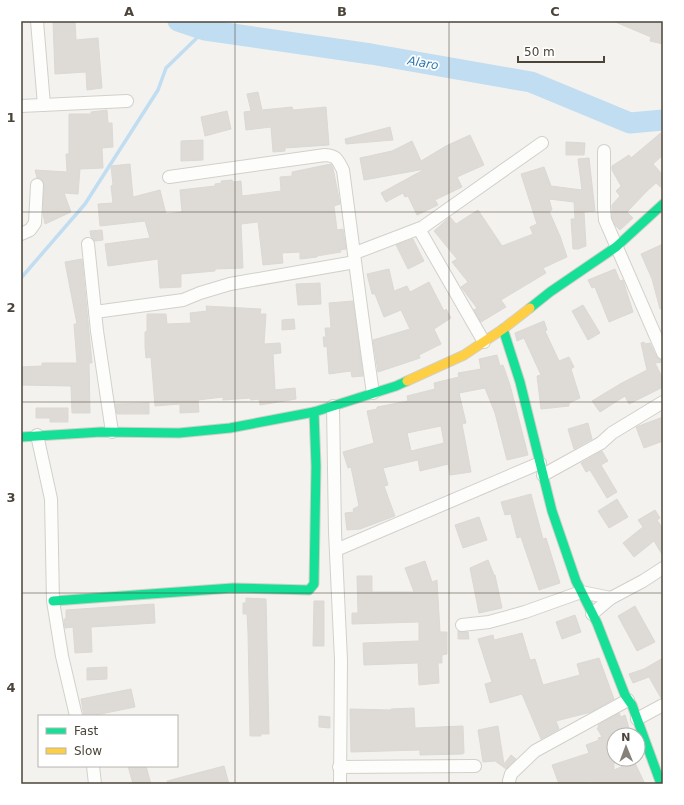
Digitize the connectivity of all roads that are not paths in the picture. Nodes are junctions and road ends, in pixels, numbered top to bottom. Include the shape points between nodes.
1 (37, 21) edge
2 (127, 101) dead end
3 (44, 105) junction
4 (21, 106) edge
5 (542, 143) dead end
6 (604, 151) dead end
7 (169, 177) dead end
8 (37, 185) dead end
9 (663, 204) edge
10 (419, 229) junction
11 (21, 234) edge
12 (88, 244) dead end
13 (616, 247) junction
14 (355, 258) junction
15 (95, 312) junction
16 (503, 329) junction
17 (484, 342) junction
18 (663, 353) edge
19 (373, 393) junction
20 (663, 402) edge
21 (332, 406) junction
22 (314, 412) junction
23 (112, 432) junction
24 (37, 435) junction
25 (21, 437) edge
26 (540, 462) junction
27 (543, 475) junction
28 (336, 550) junction
29 (663, 568) edge
30 (582, 592) junction
31 (610, 598) junction
32 (53, 601) junction
33 (592, 614) junction
34 (462, 625) dead end
35 (628, 700) junction
36 (663, 705) edge
37 (76, 715) edge
38 (637, 719) junction
39 (475, 766) dead end
40 (93, 767) edge
41 (339, 767) junction
42 (95, 784) edge
43 (340, 784) edge
44 (509, 784) edge
45 (661, 784) edge

1 - 3 street
2 - 3 street
3 - 4 street
5 - 10 street
6 - 13 street via 605,220
7 - 14 street via 325,155 333,156 337,158 343,170
8 - 11 street via 35,223 30,230
9 - 13 street
10 - 14 street
10 - 17 street
12 - 15 street
13 - 16 street via 550,292
13 - 18 street
14 - 15 street via 230,284 183,300
14 - 19 street
15 - 23 street
16 - 17 street
16 - 26 street via 520,382
17 - 19 street via 464,355 396,386
19 - 21 street
20 - 27 street via 612,433 601,443
21 - 22 street
21 - 28 street
22 - 23 street via 230,428 179,432
22 - 32 street via 314,584 309,590 232,588
23 - 24 street
24 - 25 street
24 - 32 street via 51,499
26 - 27 street
26 - 28 street
27 - 30 street via 552,511
28 - 41 street via 341,660
29 - 31 street
30 - 31 street
30 - 33 street
30 - 34 street via 489,622
31 - 33 street
32 - 37 street
33 - 35 street
35 - 38 street
35 - 44 street via 535,751 511,774
36 - 38 street
38 - 45 street
39 - 41 street
40 - 42 street
41 - 43 street

